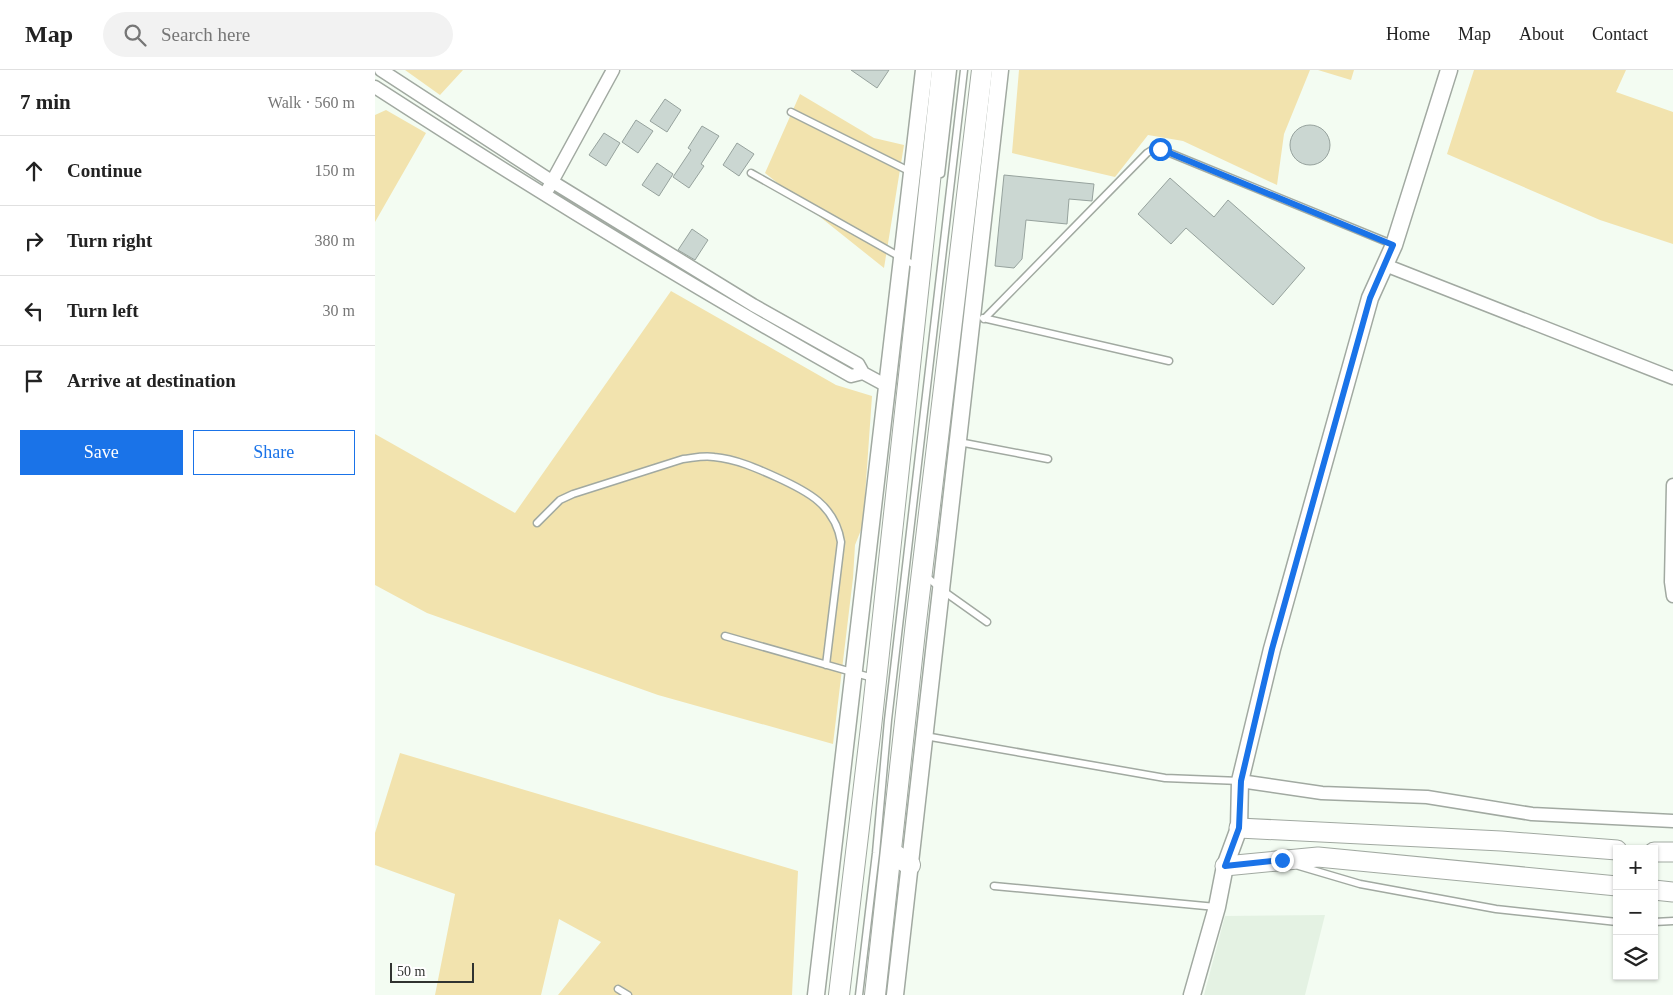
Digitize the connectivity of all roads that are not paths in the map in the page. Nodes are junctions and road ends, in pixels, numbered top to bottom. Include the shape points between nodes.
1 (381, 70) edge
2 (613, 70) edge
3 (924, 70) edge
4 (942, 70) edge
5 (953, 70) edge
6 (964, 70) edge
7 (982, 70) edge
8 (1000, 70) edge
9 (1449, 70) edge
10 (375, 87) edge
11 (791, 112) dead end
12 (751, 173) dead end
13 (925, 179) junction
14 (552, 182) junction
15 (544, 195) junction
16 (1393, 245) junction
17 (902, 258) junction
18 (1385, 264) junction
19 (921, 268) junction
20 (970, 316) junction
21 (1169, 361) dead end
22 (863, 373) junction
23 (1673, 378) edge
24 (887, 386) junction
25 (910, 432) dead end
26 (958, 441) junction
27 (1048, 459) dead end
28 (905, 479) dead end
29 (1673, 485) edge
30 (537, 523) dead end
31 (923, 573) junction
32 (942, 590) junction
33 (1673, 596) edge
34 (987, 622) dead end
35 (725, 636) dead end
36 (826, 665) junction
37 (853, 674) junction
38 (876, 679) junction
39 (925, 736) junction
40 (1241, 781) junction
41 (1673, 821) edge
42 (1239, 828) junction
43 (1613, 850) edge
44 (891, 852) junction
45 (1658, 852) edge
46 (1673, 852) edge
47 (1282, 860) junction
48 (911, 865) junction
49 (1225, 866) junction
50 (994, 886) dead end
51 (1613, 886) edge
52 (1658, 890) edge
53 (1673, 892) edge
54 (1217, 907) junction
55 (1673, 921) edge
56 (1613, 922) edge
57 (1658, 922) edge
58 (617, 989) dead end
59 (628, 995) edge
60 (816, 995) edge
61 (839, 995) edge
62 (859, 995) edge
63 (875, 995) edge
64 (895, 995) edge
65 (1192, 995) edge

1 - 14 street
2 - 14 street
3 - 13 street
4 - 13 main road
5 - 13 lane
6 - 62 lane
7 - 20 main road
8 - 20 street
9 - 16 street
10 - 15 street
11 - 13 lane
12 - 17 lane
13 - 17 street
13 - 19 main road
14 - 15 street
14 - 22 street via 753,305 858,364
15 - 22 street via 851,376
16 - 18 street
16 - 20 lane via 1155,148
17 - 19 lane
17 - 24 street
18 - 23 street
18 - 40 street via 1370,298 1272,649
19 - 38 main road
20 - 21 lane
20 - 26 street
20 - 31 main road
22 - 24 street
24 - 37 street
25 - 28 lane
26 - 27 lane
26 - 32 street
29 - 33 street
30 - 36 lane via 560,500 573,494 683,459 699,457 713,456 747,464 807,491 833,518 841,542
31 - 32 lane
31 - 44 main road
32 - 34 lane
32 - 39 street
35 - 36 lane
36 - 37 lane
37 - 38 lane
37 - 60 street
38 - 61 main road
39 - 40 lane via 1165,778
39 - 48 street
40 - 41 street via 1322,794 1427,797 1532,814
40 - 42 street
42 - 43 main road
42 - 49 street
44 - 48 main road
44 - 63 main road
45 - 46 main road
47 - 49 main road
47 - 51 main road via 1318,857
47 - 56 lane via 1360,884 1496,909
48 - 64 street
49 - 54 street
50 - 54 lane
52 - 53 main road
54 - 65 street
55 - 57 lane
58 - 59 lane

